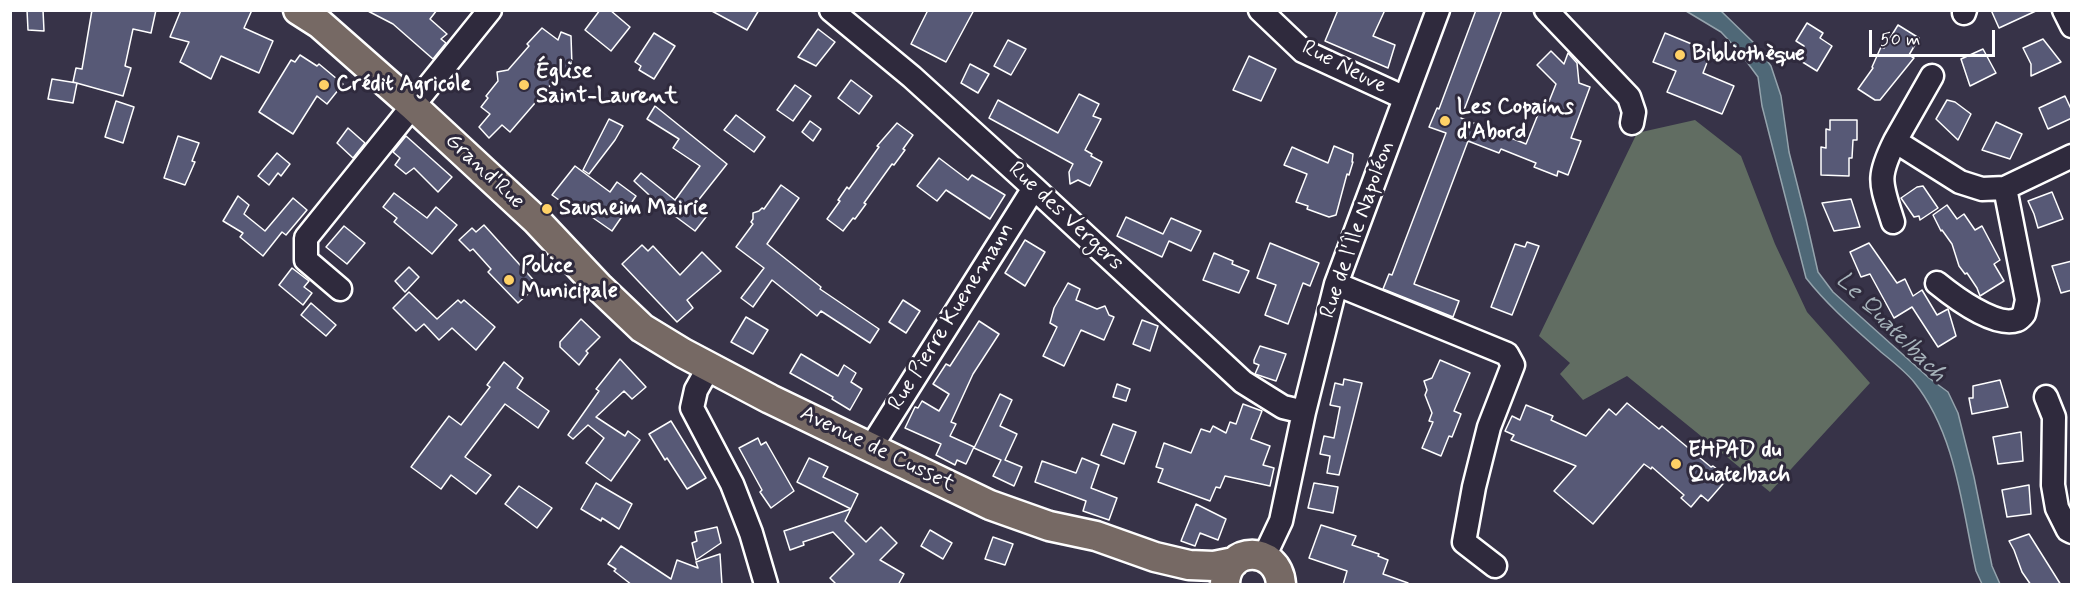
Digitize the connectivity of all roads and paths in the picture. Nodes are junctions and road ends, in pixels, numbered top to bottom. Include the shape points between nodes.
1 (298, 10) edge
2 (490, 10) edge
3 (831, 10) edge
4 (1260, 10) edge
5 (1438, 10) edge
6 (1546, 10) edge
7 (2064, 10) edge
8 (2072, 26) edge
9 (1932, 76) dead end
10 (1405, 98) junction
11 (413, 106) junction
12 (1632, 123) dead end
13 (1894, 141) junction
14 (2072, 156) edge
15 (1034, 188) junction
16 (2005, 188) junction
17 (1893, 222) dead end
18 (1937, 283) dead end
19 (1336, 284) junction
20 (340, 289) dead end
21 (708, 367) junction
22 (2046, 397) dead end
23 (1304, 412) junction
24 (871, 447) junction
25 (1049, 526) junction
26 (2072, 532) edge
27 (1495, 566) dead end
28 (1229, 573) edge
29 (1282, 575) edge
30 (766, 585) edge
31 (1211, 585) edge

1 - 11 main road, Grand'Rue via 320,24
2 - 11 street
3 - 15 street, Rue des Vergers via 912,77
4 - 10 street, Rue Neuve via 1303,51
5 - 10 street, Rue de l'Île Napoléon
6 - 12 street via 1629,97 1634,112
7 - 8 street
9 - 13 street
10 - 19 street, Rue de l'Île Napoléon
11 - 20 street via 306,238 306,260
11 - 21 main road, Grand'Rue via 536,220 642,328
13 - 16 street via 1960,182 1982,189
13 - 17 street via 1884,163 1881,184
14 - 16 street
15 - 23 street, Rue des Vergers via 1243,382 1283,407
15 - 24 street, Rue Pierre Kuenemann
16 - 18 street via 2027,300 2024,314 2016,320 2004,321 1987,315
19 - 23 street, Rue de l'Île Napoléon
19 - 27 street via 1507,354 1513,365 1489,427 1464,542
21 - 24 main road, Avenue de Cusset
21 - 30 street via 692,408 732,484
22 - 26 street via 2054,417 2053,485 2057,508
23 - 29 street, Rue de l'Île Napoléon via 1281,521
24 - 25 main road, Avenue de Cusset via 990,505
25 - 28 main road, Avenue de Cusset via 1155,557 1214,566
25 - 31 main road, Avenue de Cusset via 1091,549
28 - 29 main road, Avenue de Cusset via 1248,555

